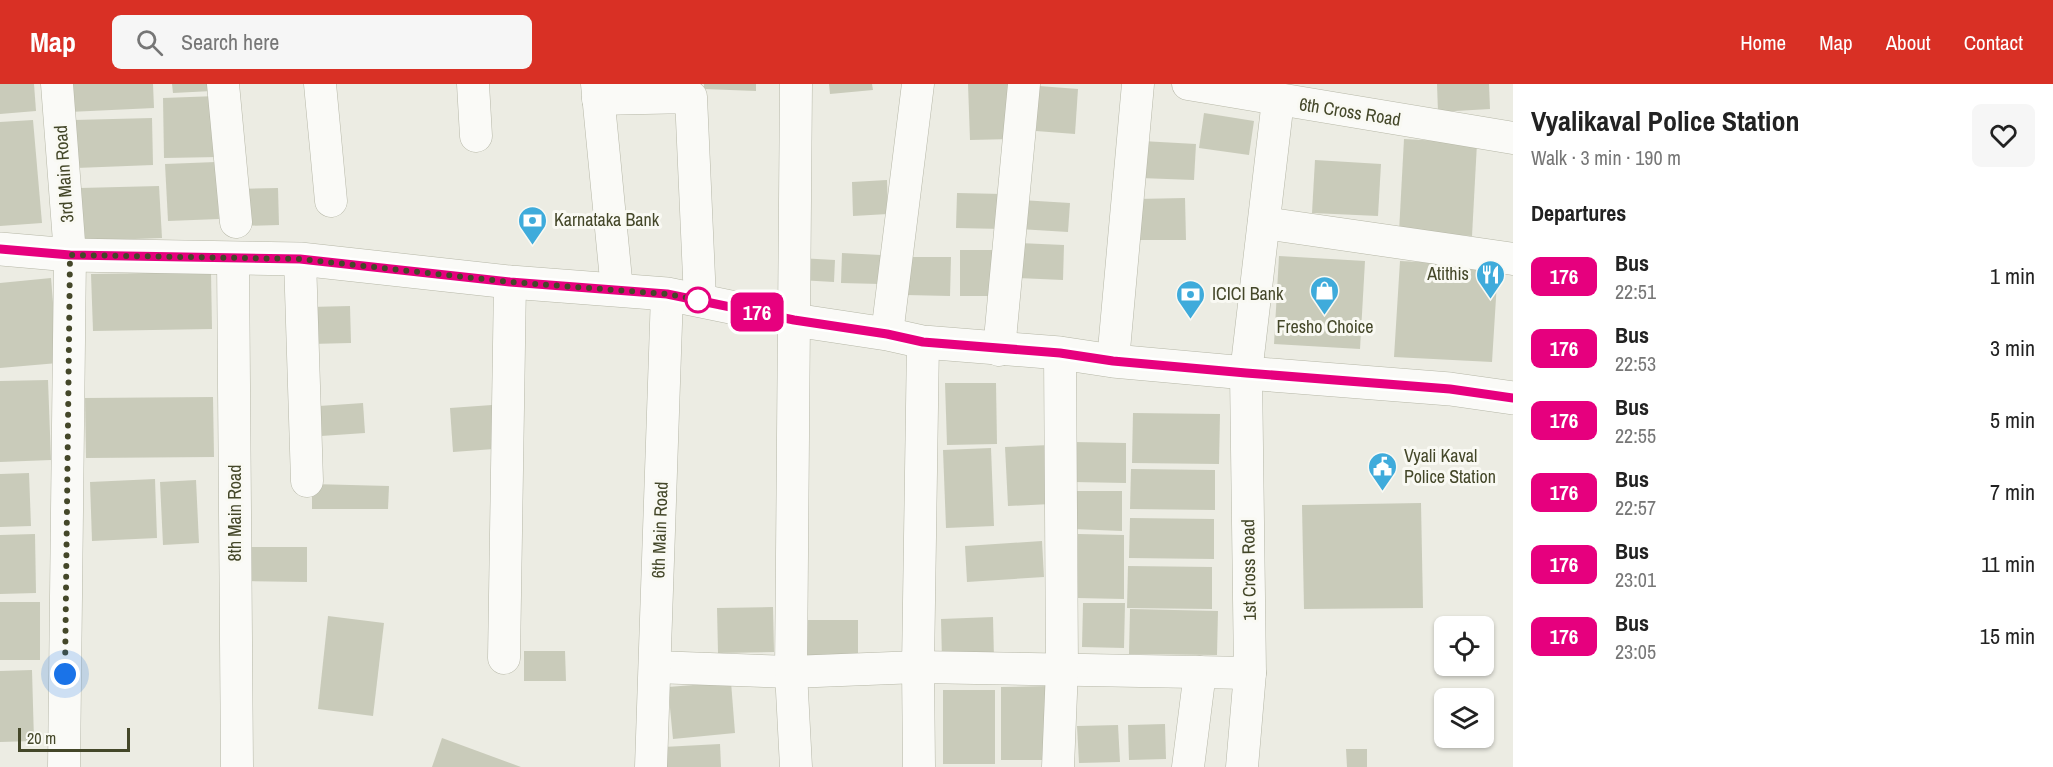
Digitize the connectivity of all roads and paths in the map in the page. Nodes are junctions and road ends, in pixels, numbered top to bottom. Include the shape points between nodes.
1 (57, 84) edge
2 (223, 84) edge
3 (320, 84) edge
4 (473, 84) edge
5 (796, 84) edge
6 (918, 84) edge
7 (1024, 84) edge
8 (1138, 84) edge
9 (1188, 84) edge
10 (598, 92) edge
11 (1278, 100) junction
12 (476, 136) dead end
13 (1513, 138) edge
14 (331, 201) dead end
15 (236, 222) dead end
16 (1264, 223) junction
17 (0, 249) edge
18 (70, 255) junction
19 (233, 258) junction
20 (300, 259) junction
21 (1513, 259) edge
22 (510, 282) junction
23 (616, 290) junction
24 (667, 294) junction
25 (700, 300) junction
26 (794, 320) junction
27 (887, 334) junction
28 (923, 342) junction
29 (999, 350) junction
30 (1060, 353) junction
31 (1113, 361) junction
32 (1246, 373) junction
33 (1513, 398) edge
34 (307, 481) dead end
35 (504, 658) dead end
36 (655, 667) junction
37 (918, 667) junction
38 (1062, 669) junction
39 (791, 672) junction
40 (1200, 672) junction
41 (1250, 673) junction
42 (64, 767) edge
43 (237, 767) edge
44 (651, 767) edge
45 (796, 767) edge
46 (919, 767) edge
47 (1058, 767) edge
48 (1188, 767) edge
49 (1242, 767) edge

1 - 18 street, 3rd Main Road
2 - 15 street
3 - 14 street
4 - 12 street
5 - 26 street
6 - 27 street
7 - 29 street
8 - 31 street
9 - 11 street, 6th Cross Road
10 - 23 street
10 - 25 street via 692,97
11 - 13 street, 6th Cross Road
11 - 16 street, 1st Cross Road
16 - 21 street
16 - 32 street, 1st Cross Road
17 - 18 street
18 - 19 street
18 - 42 street, 3rd Main Road
19 - 20 street
19 - 43 street, 8th Main Road
20 - 22 street
20 - 34 street
22 - 23 street
22 - 35 street
23 - 24 street
24 - 25 street
24 - 36 street, 6th Main Road
25 - 26 street
26 - 27 street
26 - 39 street
27 - 28 street
28 - 29 street
28 - 37 street
29 - 30 street
30 - 31 street
30 - 38 street
31 - 32 street
32 - 33 street via 1450,389
32 - 41 street, 1st Cross Road
36 - 39 street
36 - 44 street, 6th Main Road
37 - 38 street
37 - 39 street
37 - 46 street
38 - 40 street
38 - 47 street
39 - 45 street
40 - 41 street
40 - 48 street
41 - 49 street, 1st Cross Road

